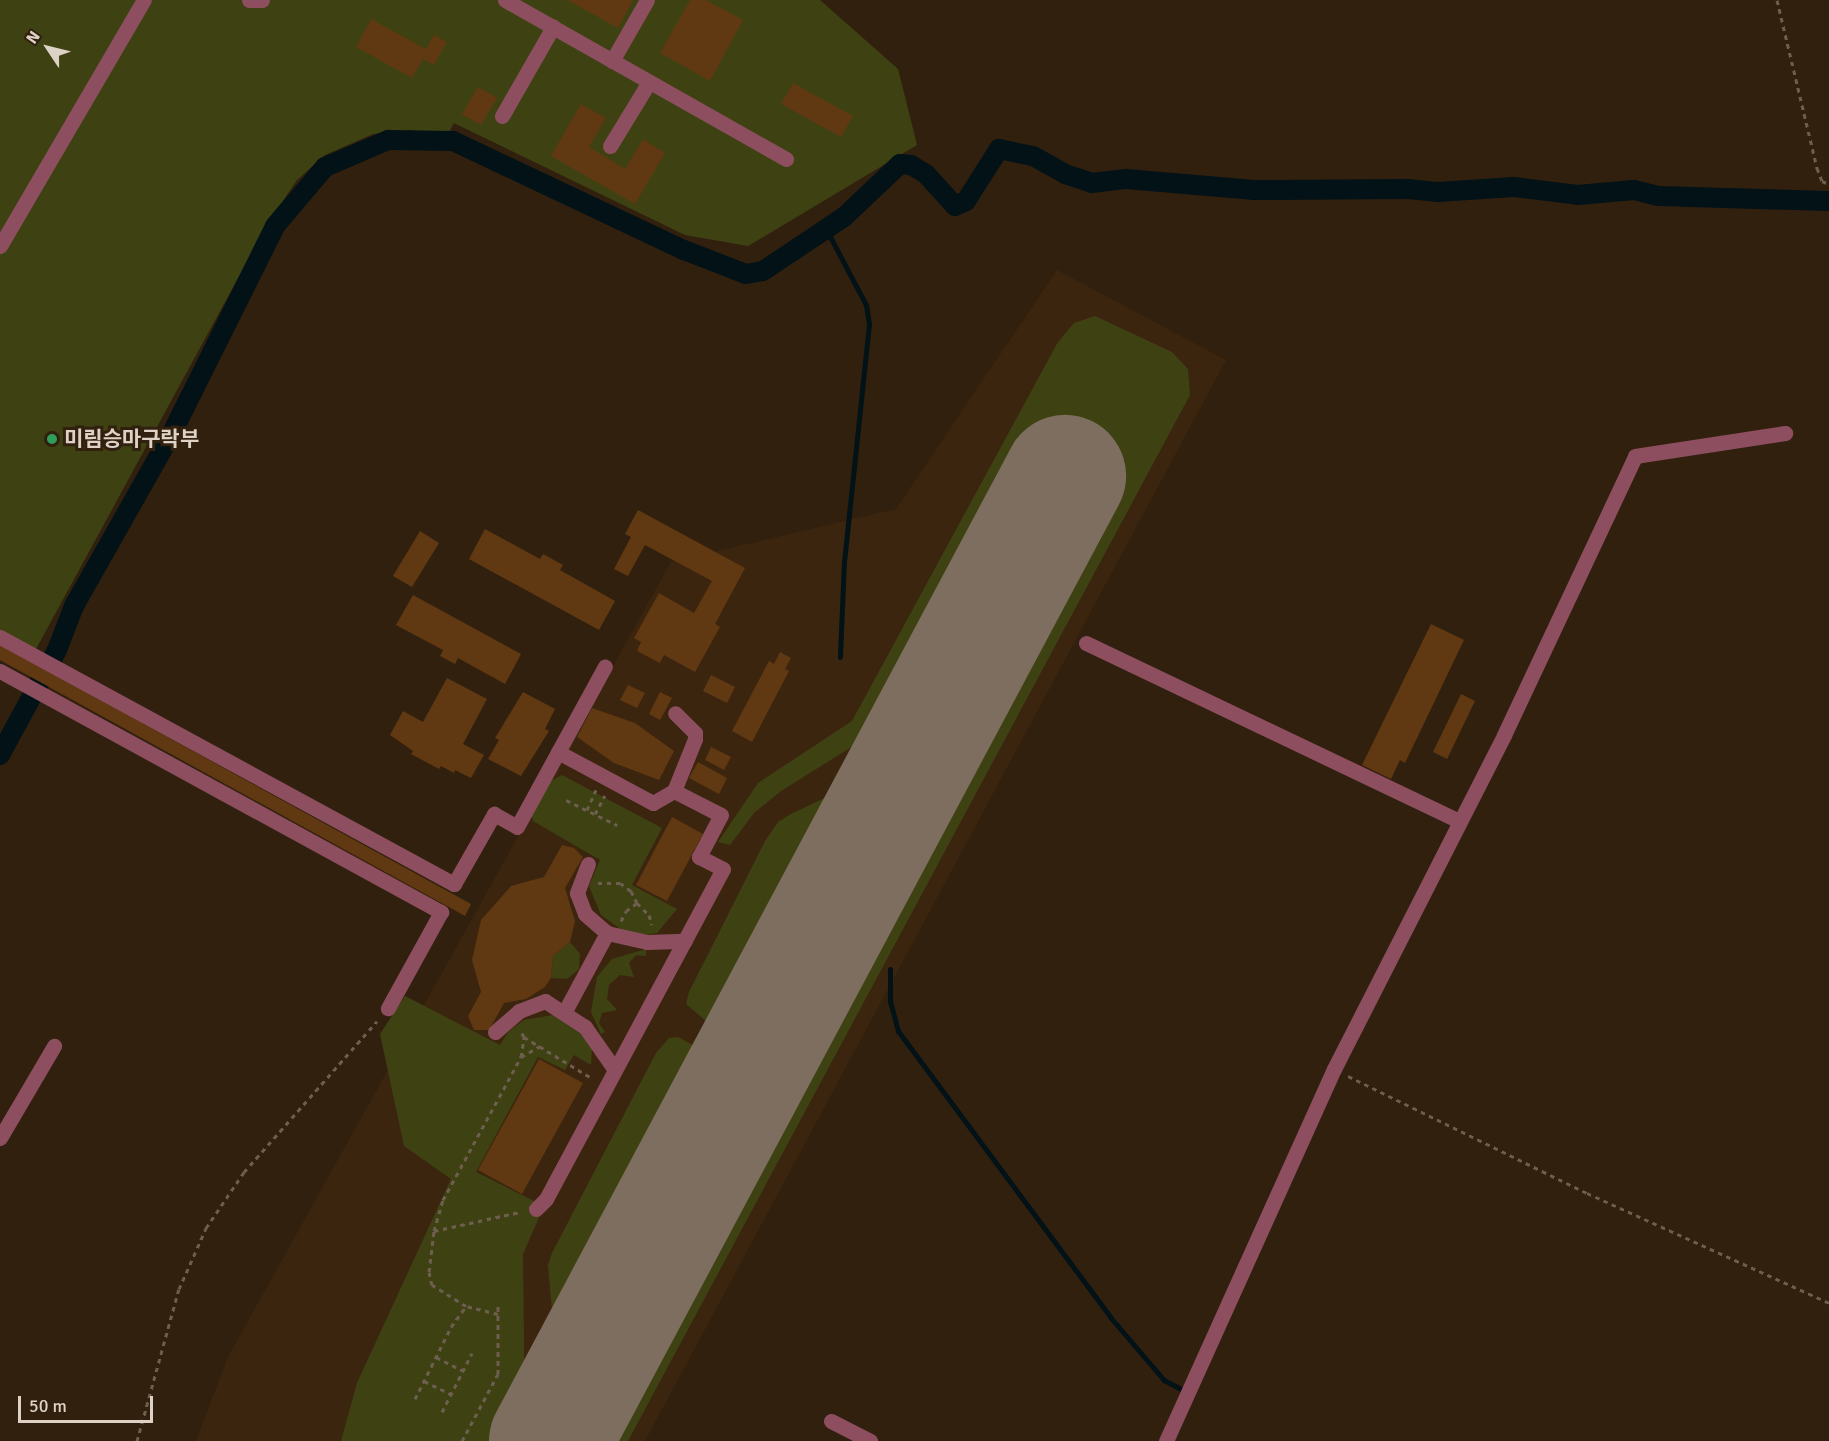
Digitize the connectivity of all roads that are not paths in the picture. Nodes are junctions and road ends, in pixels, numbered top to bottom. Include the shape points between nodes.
1 (144, 0) edge
2 (249, 0) edge
3 (262, 0) edge
4 (505, 0) edge
5 (647, 0) edge
6 (522, 4) edge
7 (553, 27) junction
8 (612, 61) junction
9 (649, 82) junction
10 (502, 116) dead end
11 (610, 146) dead end
12 (786, 159) dead end
13 (0, 246) edge
14 (1785, 433) dead end
15 (0, 637) edge
16 (1086, 643) dead end
17 (604, 666) dead end
18 (0, 671) edge
19 (675, 713) dead end
20 (558, 753) junction
21 (674, 790) junction
22 (1460, 821) junction
23 (588, 864) dead end
24 (613, 935) junction
25 (685, 941) junction
26 (388, 1008) road end
27 (565, 1011) junction
28 (495, 1032) dead end
29 (54, 1046) dead end
30 (615, 1070) junction
31 (0, 1138) edge
32 (536, 1209) road end
33 (831, 1421) dead end
34 (870, 1441) edge
35 (1166, 1441) edge

1 - 13 street
2 - 3 street
4 - 6 street
5 - 8 street
6 - 7 street
7 - 8 street
7 - 10 street
8 - 9 street
9 - 11 street
9 - 12 street
14 - 22 street via 1635,456
15 - 20 street via 454,884 494,814 517,827
16 - 22 street
17 - 20 street
18 - 26 street via 441,912
19 - 21 street via 695,733 695,739
20 - 21 street via 653,803
21 - 25 street via 721,815 699,857 723,869
22 - 35 street via 1334,1069
23 - 24 street via 577,892 585,914
24 - 25 street via 652,942
24 - 27 street
25 - 30 street
27 - 28 street via 545,1001 513,1016
27 - 30 street via 585,1027
29 - 31 street
30 - 32 street via 546,1199
33 - 34 street

